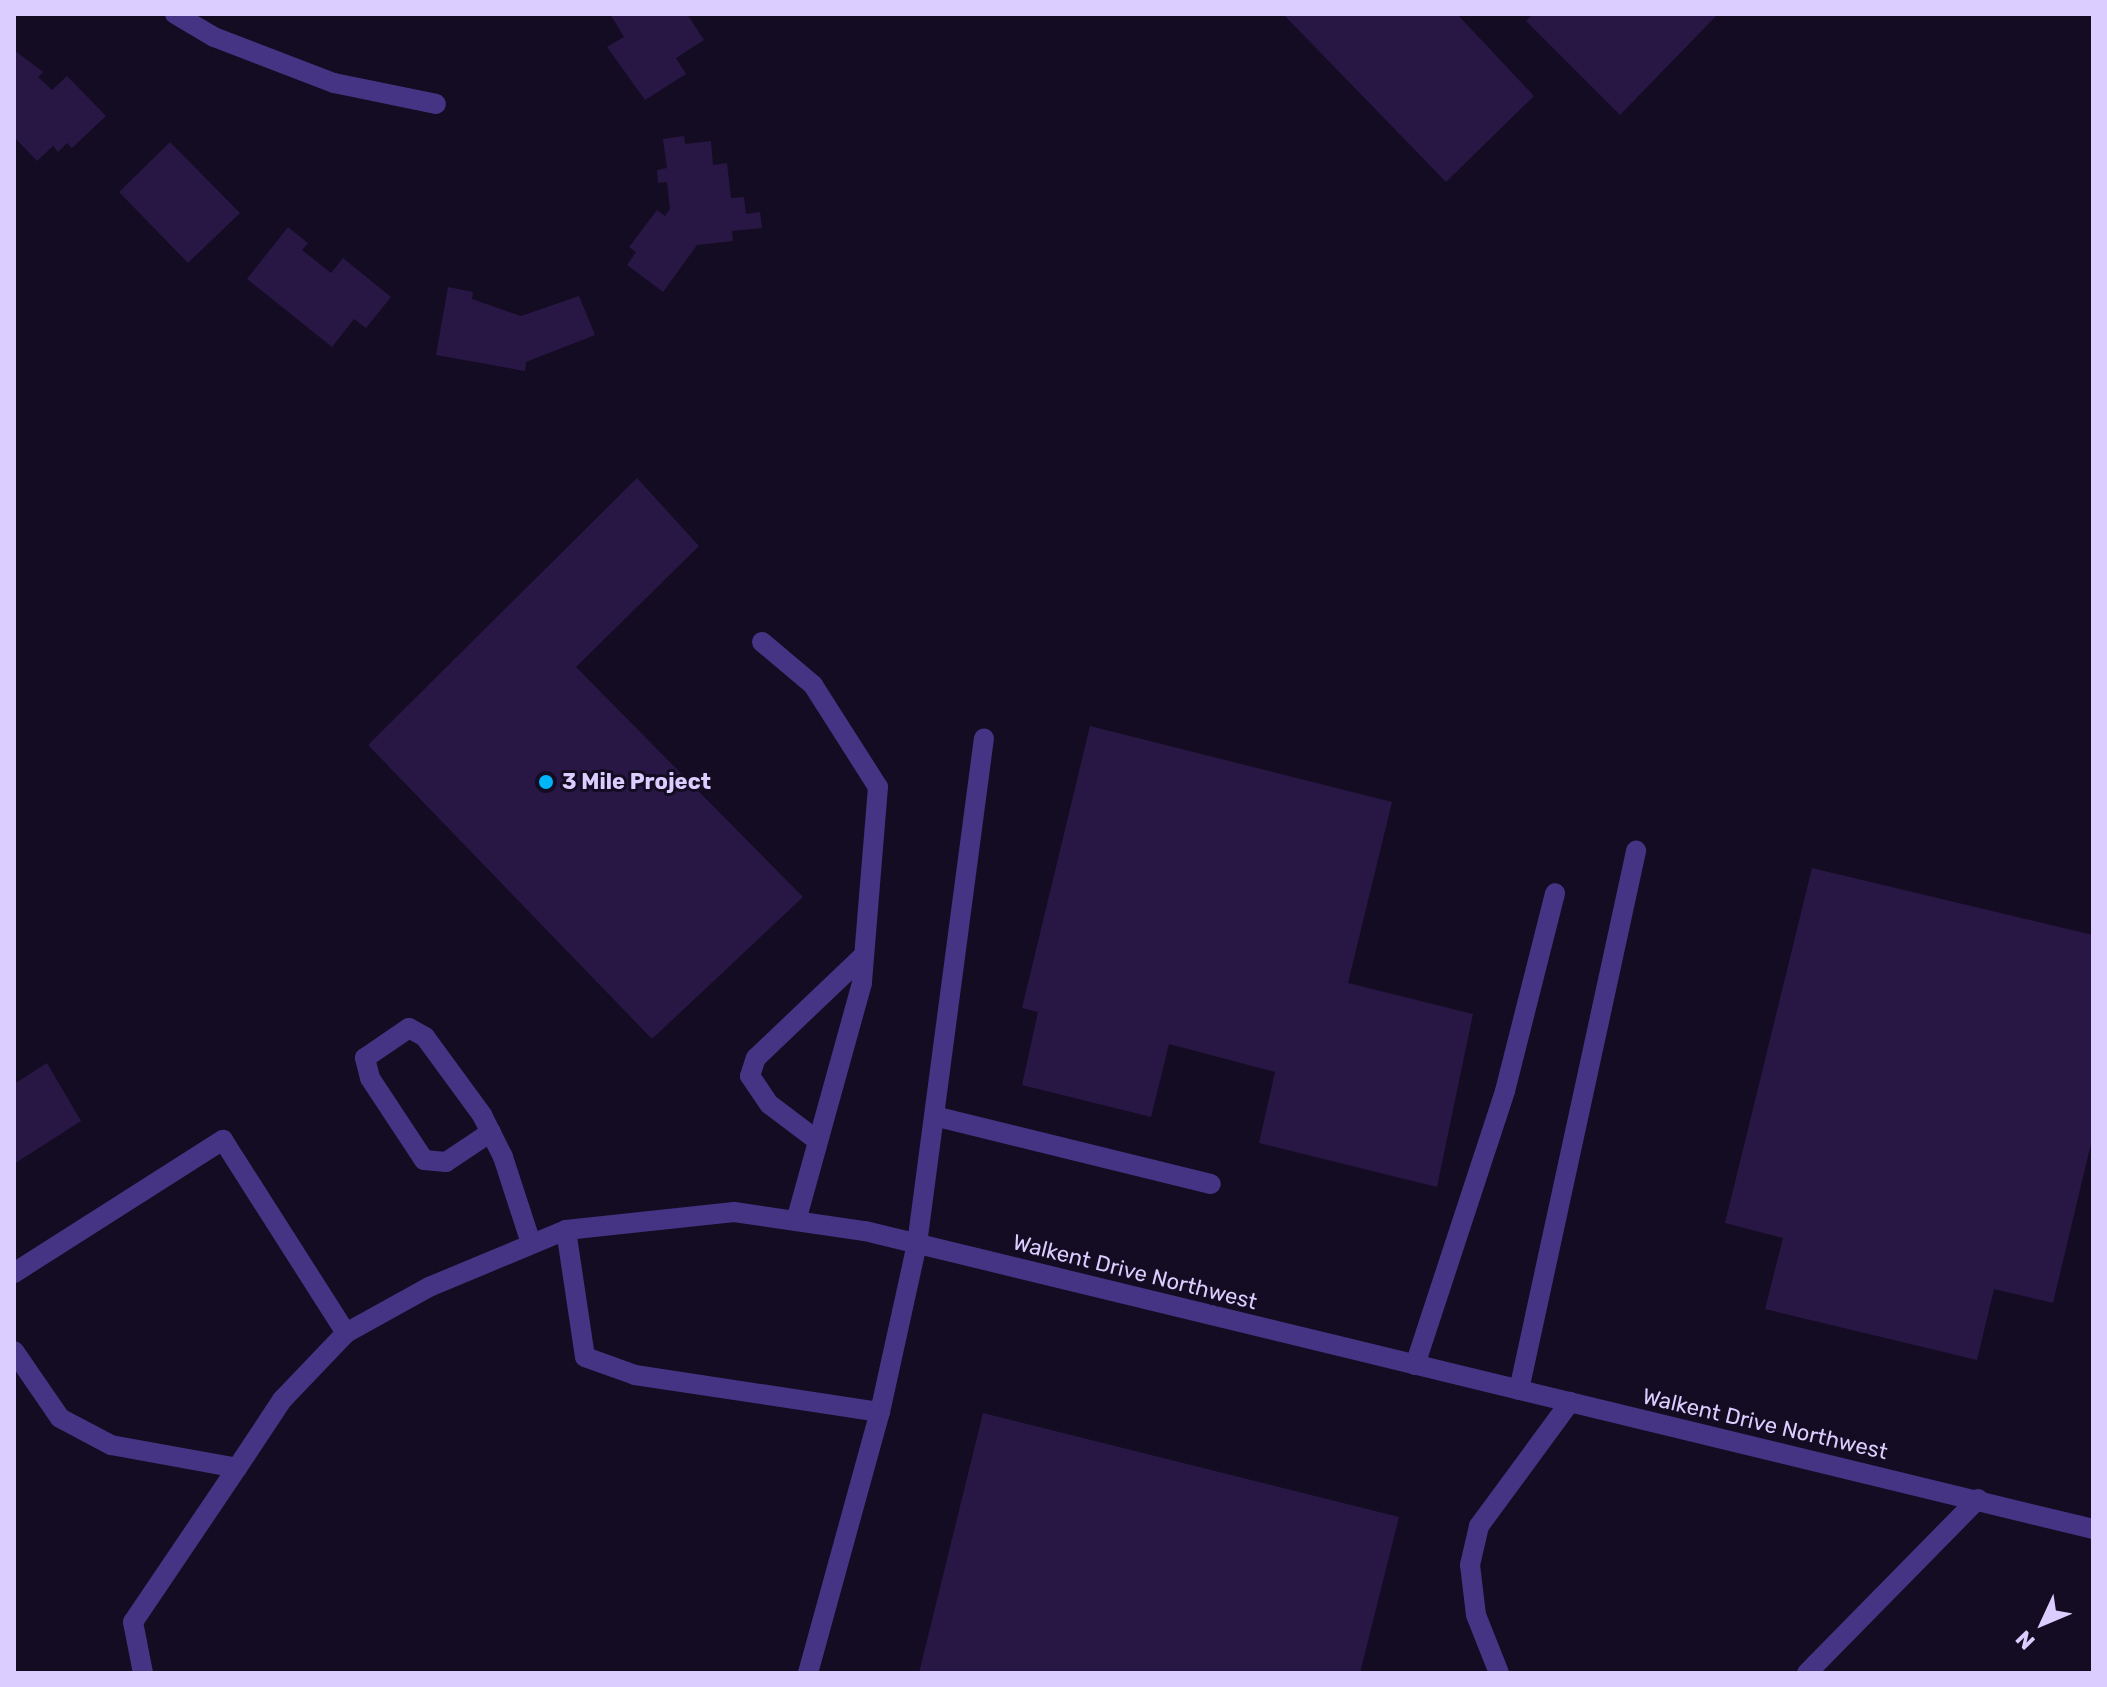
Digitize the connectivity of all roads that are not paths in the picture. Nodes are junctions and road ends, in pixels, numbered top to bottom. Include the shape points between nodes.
1 (175, 14) edge
2 (436, 104) dead end
3 (762, 642) dead end
4 (984, 738) dead end
5 (1636, 851) dead end
6 (1555, 893) dead end
7 (864, 955) junction
8 (934, 1116) junction
9 (491, 1132) junction
10 (818, 1141) junction
11 (1211, 1184) dead end
12 (796, 1221) junction
13 (566, 1230) junction
14 (531, 1243) junction
15 (917, 1244) junction
16 (14, 1273) edge
17 (346, 1333) junction
18 (14, 1351) edge
19 (1415, 1365) junction
20 (1519, 1390) junction
21 (1570, 1402) junction
22 (880, 1412) junction
23 (237, 1468) junction
24 (1978, 1499) junction
25 (2093, 1529) edge
26 (143, 1673) edge
27 (808, 1673) edge
28 (1499, 1673) edge
29 (1807, 1673) edge

1 - 2 street via 214,37 334,83
3 - 7 street via 813,685 878,787
4 - 8 street
5 - 20 street
6 - 19 street via 1505,1091
7 - 10 street
7 - 10 street via 756,1058 750,1076 769,1104
8 - 11 street
8 - 15 street
9 - 9 street via 453,1069 409,1028 365,1058 370,1078 424,1160 446,1162
9 - 14 street
10 - 12 street
12 - 13 street, Walkent Drive Northwest via 734,1212
12 - 15 street, Walkent Drive Northwest
13 - 14 street, Walkent Drive Northwest
13 - 22 street via 585,1357 635,1375
14 - 17 street, Walkent Drive Northwest via 429,1287
15 - 19 street, Walkent Drive Northwest
15 - 22 street
16 - 17 street via 223,1140
17 - 23 street, Walkent Drive Northwest via 282,1400
18 - 23 street via 60,1418 98,1438
19 - 20 street, Walkent Drive Northwest
20 - 21 street, Walkent Drive Northwest
21 - 24 street, Walkent Drive Northwest
21 - 28 street via 1479,1526 1470,1565 1476,1615
22 - 27 street
23 - 26 street, Walkent Drive Northwest via 133,1622
24 - 25 street, Walkent Drive Northwest
24 - 29 street

